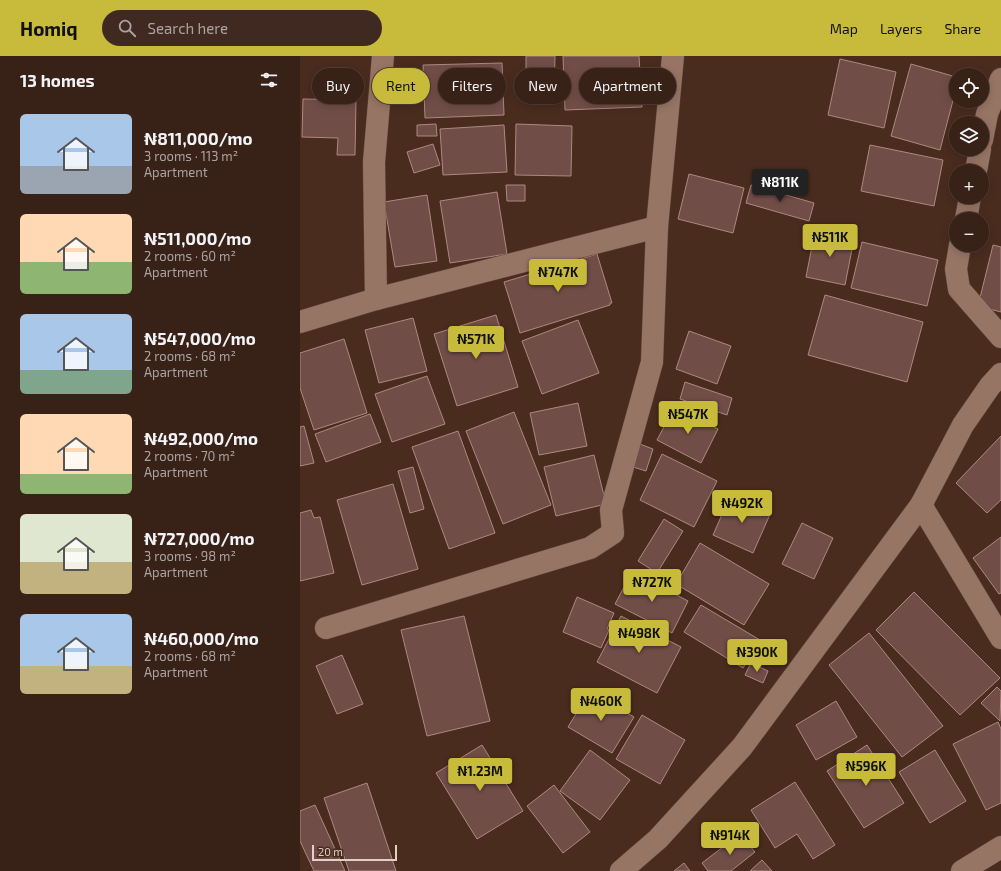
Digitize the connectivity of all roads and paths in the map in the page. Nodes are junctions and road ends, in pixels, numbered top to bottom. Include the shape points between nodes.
1 (383, 56) edge
2 (673, 56) edge
3 (1001, 79) edge
4 (987, 116) edge
5 (657, 227) junction
6 (959, 252) edge
7 (376, 299) junction
8 (300, 322) edge
9 (1001, 337) edge
10 (1001, 374) edge
11 (921, 505) junction
12 (326, 628) dead end
13 (1001, 638) edge
14 (1001, 847) edge
15 (621, 871) edge
16 (962, 871) edge

1 - 7 street via 374,162
2 - 5 street
3 - 4 street
5 - 7 street
5 - 12 street via 652,362 611,510 613,533 590,548
6 - 9 street via 956,269 959,289
7 - 8 street
10 - 11 street via 963,425
11 - 13 street
11 - 15 street via 742,747 658,839
14 - 16 street

